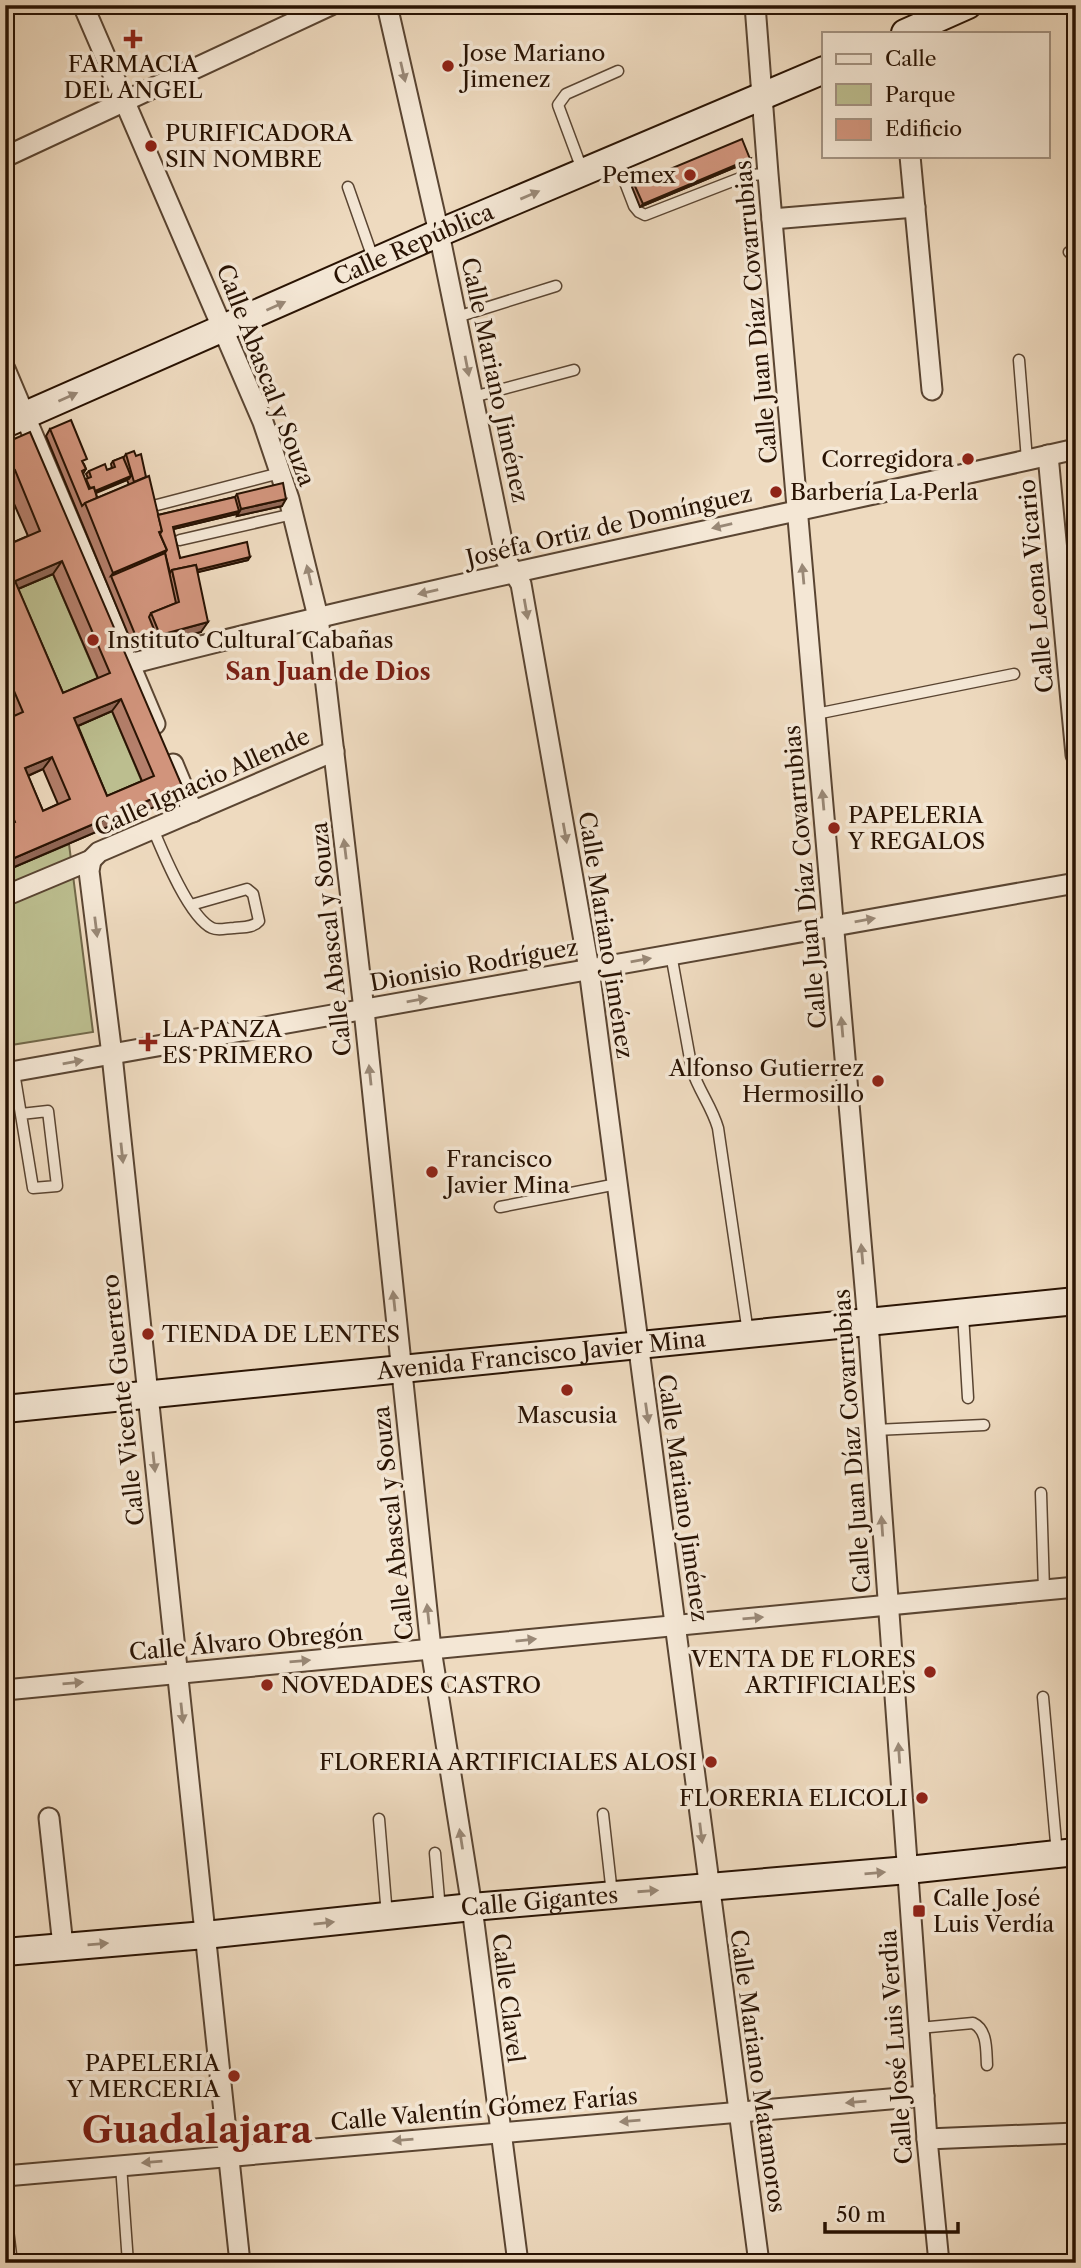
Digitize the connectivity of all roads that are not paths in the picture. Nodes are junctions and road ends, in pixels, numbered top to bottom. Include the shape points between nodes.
1 (83, 5) edge
2 (331, 5) edge
3 (387, 5) edge
4 (755, 5) edge
5 (968, 5) edge
6 (298, 12) edge
7 (907, 32) edge
8 (618, 71) dead end
9 (822, 71) edge
10 (762, 98) junction
11 (126, 101) junction
12 (5, 157) edge
13 (910, 158) edge
14 (615, 159) junction
15 (583, 173) junction
16 (768, 174) junction
17 (348, 187) dead end
18 (915, 207) junction
19 (772, 219) junction
20 (439, 233) junction
21 (375, 262) junction
22 (556, 286) dead end
23 (457, 317) junction
24 (224, 329) junction
25 (1019, 360) dead end
26 (5, 369) edge
27 (574, 370) dead end
28 (932, 390) dead end
29 (473, 397) junction
30 (15, 420) edge
31 (1076, 449) edge
32 (1048, 455) junction
33 (1027, 460) junction
34 (280, 472) junction
35 (153, 506) edge
36 (797, 509) junction
37 (293, 514) junction
38 (180, 540) dead end
39 (514, 573) junction
40 (318, 617) junction
41 (130, 664) junction
42 (1014, 674) dead end
43 (816, 714) junction
44 (334, 751) junction
45 (1076, 755) edge
46 (193, 811) junction
47 (153, 829) junction
48 (91, 860) junction
49 (1076, 883) edge
50 (5, 896) edge
51 (191, 905) junction
52 (833, 925) junction
53 (671, 954) junction
54 (589, 969) junction
55 (364, 1010) junction
56 (112, 1055) junction
57 (10, 1073) edge
58 (21, 1114) junction
59 (617, 1185) junction
60 (500, 1207) dead end
61 (1076, 1301) edge
62 (962, 1312) junction
63 (869, 1322) junction
64 (748, 1334) junction
65 (638, 1345) junction
66 (401, 1369) junction
67 (146, 1394) junction
68 (968, 1398) dead end
69 (5, 1409) edge
70 (984, 1425) dead end
71 (875, 1430) junction
72 (1041, 1493) dead end
73 (1076, 1587) edge
74 (1044, 1590) junction
75 (888, 1605) junction
76 (675, 1625) junction
77 (431, 1649) junction
78 (177, 1673) junction
79 (5, 1690) edge
80 (1043, 1697) dead end
81 (603, 1814) dead end
82 (49, 1818) dead end
83 (379, 1819) dead end
84 (435, 1853) dead end
85 (1067, 1853) edge
86 (908, 1870) junction
87 (708, 1887) junction
88 (612, 1894) junction
89 (472, 1907) junction
90 (440, 1910) junction
91 (387, 1916) junction
92 (205, 1935) junction
93 (63, 1947) junction
94 (5, 1952) edge
95 (919, 2028) junction
96 (987, 2065) dead end
97 (925, 2096) junction
98 (741, 2113) junction
99 (501, 2132) junction
100 (1076, 2133) edge
101 (927, 2139) junction
102 (228, 2155) junction
103 (121, 2165) junction
104 (5, 2176) edge
105 (5, 2206) edge
106 (12, 2263) edge
107 (128, 2263) edge
108 (240, 2263) edge
109 (517, 2263) edge
110 (759, 2263) edge
111 (939, 2263) edge

1 - 11 street, Calle Abascal y Souza
2 - 6 street
3 -> 20 street, Calle Mariano Jiménez
4 - 10 street, Calle Juan Díaz Covarrubias
5 - 7 main road
6 - 11 street
8 - 15 lane via 566,94 558,105
9 - 10 main road, Calle República
10 - 14 main road, Calle República
10 - 16 street, Calle Juan Díaz Covarrubias
11 - 12 street
11 - 24 street, Calle Abascal y Souza
13 - 18 street
14 - 15 main road, Calle República
14 - 16 lane via 634,206 645,215 748,175
20 -> 15 main road, Calle República
16 - 19 street, Calle Juan Díaz Covarrubias
17 - 21 lane
18 - 19 street
18 - 28 street
19 - 36 street, Calle Juan Díaz Covarrubias
20 - 21 main road, Calle República
20 - 23 street, Calle Mariano Jiménez
24 -> 21 main road, Calle República
22 - 23 lane
23 -> 29 street, Calle Mariano Jiménez
30 -> 24 main road, Calle República
24 - 34 street, Calle Abascal y Souza
25 - 33 lane
26 - 30 street
27 - 29 lane
29 - 39 street, Calle Mariano Jiménez via 507,564
30 - 41 street
31 - 32 street, Joséfa Ortiz de Domínguez
32 - 33 street, Joséfa Ortiz de Domínguez
32 - 45 street, Calle Leona Vicario
33 - 36 street, Joséfa Ortiz de Domínguez
34 - 35 lane
34 - 37 street, Calle Abascal y Souza
36 -> 39 street, Joséfa Ortiz de Domínguez
43 -> 36 street, Calle Juan Díaz Covarrubias
37 - 38 lane
40 -> 37 street, Calle Abascal y Souza
39 -> 40 street, Joséfa Ortiz de Domínguez
39 -> 54 street, Calle Mariano Jiménez via 522,584
40 - 41 street, Joséfa Ortiz de Domínguez
40 - 44 street, Calle Abascal y Souza
41 - 46 street
42 - 43 lane
52 -> 43 street, Calle Juan Díaz Covarrubias
44 - 46 street, Calle Ignacio Allende
55 -> 44 street, Calle Abascal y Souza
46 - 47 street, Calle Ignacio Allende
47 - 48 street, Calle Ignacio Allende via 99,852
47 - 51 lane
48 - 50 street, Calle Ignacio Allende
48 -> 56 street, Calle Vicente Guerrero
52 -> 49 street, Dionisio Rodríguez
51 - 51 lane via 215,929 252,926 259,921 253,894 247,888
52 - 53 street, Dionisio Rodríguez
63 -> 52 street, Calle Juan Díaz Covarrubias
54 -> 53 street, Dionisio Rodríguez
53 - 64 lane via 692,1070 718,1128
55 -> 54 street, Dionisio Rodríguez
54 - 59 street, Calle Mariano Jiménez
55 - 56 street, Dionisio Rodríguez
66 -> 55 street, Calle Abascal y Souza
57 -> 56 street, Dionisio Rodríguez
56 -> 67 street, Calle Vicente Guerrero
57 - 58 lane
58 - 58 lane via 33,1188 57,1186 48,1111
59 - 60 lane
59 - 65 street, Calle Mariano Jiménez
61 - 62 main road, Avenida Francisco Javier Mina
62 - 63 main road, Avenida Francisco Javier Mina
62 - 68 lane
63 - 64 main road, Avenida Francisco Javier Mina
63 - 71 street, Calle Juan Díaz Covarrubias
64 - 65 main road, Avenida Francisco Javier Mina
65 - 66 main road, Avenida Francisco Javier Mina
65 -> 76 street, Calle Mariano Jiménez
66 - 67 main road, Avenida Francisco Javier Mina
77 -> 66 street, Calle Abascal y Souza
67 - 69 main road, Avenida Francisco Javier Mina
67 -> 78 street, Calle Vicente Guerrero
70 - 71 lane
75 -> 71 street, Calle Juan Díaz Covarrubias
72 - 74 lane
73 - 74 street, Calle Álvaro Obregón
74 - 75 street, Calle Álvaro Obregón
76 -> 75 street, Calle Álvaro Obregón
86 -> 75 street, Calle Juan Díaz Covarrubias
77 -> 76 street, Calle Álvaro Obregón
76 -> 87 street, Calle Mariano Jiménez
78 -> 77 street, Calle Álvaro Obregón
89 -> 77 street, Calle Abascal y Souza
79 -> 78 street, Calle Álvaro Obregón
78 -> 92 street, Calle Vicente Guerrero
80 - 85 lane
81 - 88 lane
82 - 93 street
83 - 91 lane
84 - 90 lane
85 - 86 main road, Calle Gigantes
87 -> 86 main road, Calle Gigantes
86 - 95 street, Calle José Luis Verdia
88 -> 87 main road, Calle Gigantes
87 - 98 street, Calle Mariano Matamoros
88 - 89 main road, Calle Gigantes
89 - 90 main road, Calle Gigantes
89 - 99 street, Calle Clavel
90 - 91 main road, Calle Gigantes
92 -> 91 main road, Calle Gigantes
93 -> 92 main road, Calle Gigantes
92 - 102 street, Calle Vicente Guerrero
93 - 94 main road, Calle Gigantes
95 - 96 lane via 980,2026
95 - 97 street, Calle José Luis Verdia
97 -> 98 street, Calle Valentín Gómez Farías
97 - 101 street, Calle José Luis Verdia
98 -> 99 street, Calle Valentín Gómez Farías
98 - 110 street, Calle Mariano Matamoros
99 -> 102 street, Calle Valentín Gómez Farías
99 - 109 street, Calle Clavel
100 - 101 street
101 - 111 street, Calle José Luis Verdia
102 -> 103 street, Calle Valentín Gómez Farías
102 - 108 street, Calle Vicente Guerrero
103 - 104 street, Calle Valentín Gómez Farías
103 - 107 lane
105 - 106 lane

